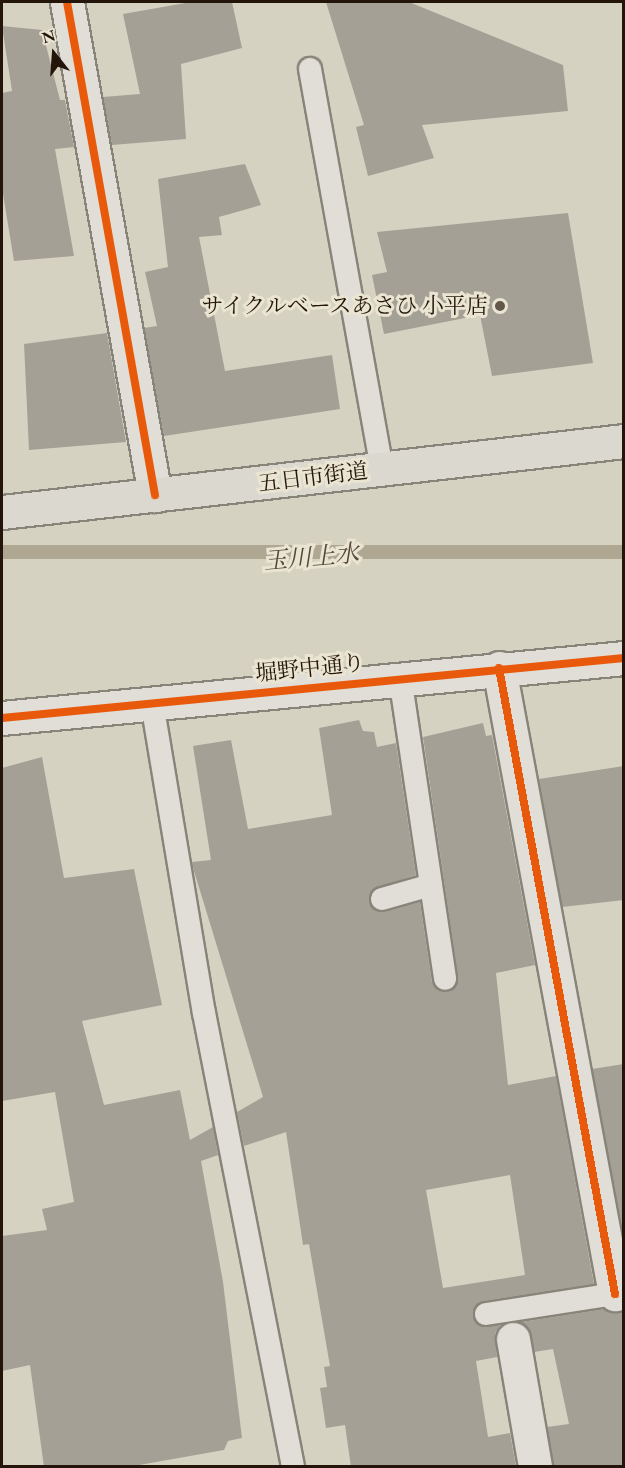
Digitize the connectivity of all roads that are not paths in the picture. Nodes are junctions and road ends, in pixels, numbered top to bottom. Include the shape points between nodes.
1 (67, 2) edge
2 (310, 69) dead end
3 (624, 441) edge
4 (382, 469) junction
5 (155, 495) junction
6 (2, 512) edge
7 (624, 658) edge
8 (500, 668) junction
9 (400, 677) junction
10 (152, 703) junction
11 (2, 718) edge
12 (431, 885) junction
13 (382, 899) dead end
14 (445, 980) dead end
15 (615, 1294) joint
16 (486, 1314) dead end
17 (513, 1339) dead end
18 (293, 1467) edge
19 (535, 1467) edge

1 - 5 street
2 - 4 lane
3 - 4 main road, 五日市街道
4 - 5 main road, 五日市街道
5 - 6 main road, 五日市街道
7 - 8 street, 堀野中通り
8 - 9 street, 堀野中通り
8 - 15 street
9 - 10 street, 堀野中通り
9 - 12 lane
10 - 11 street, 堀野中通り
10 - 18 lane via 204,1013
12 - 13 lane
12 - 14 lane
15 - 16 lane
17 - 19 street

